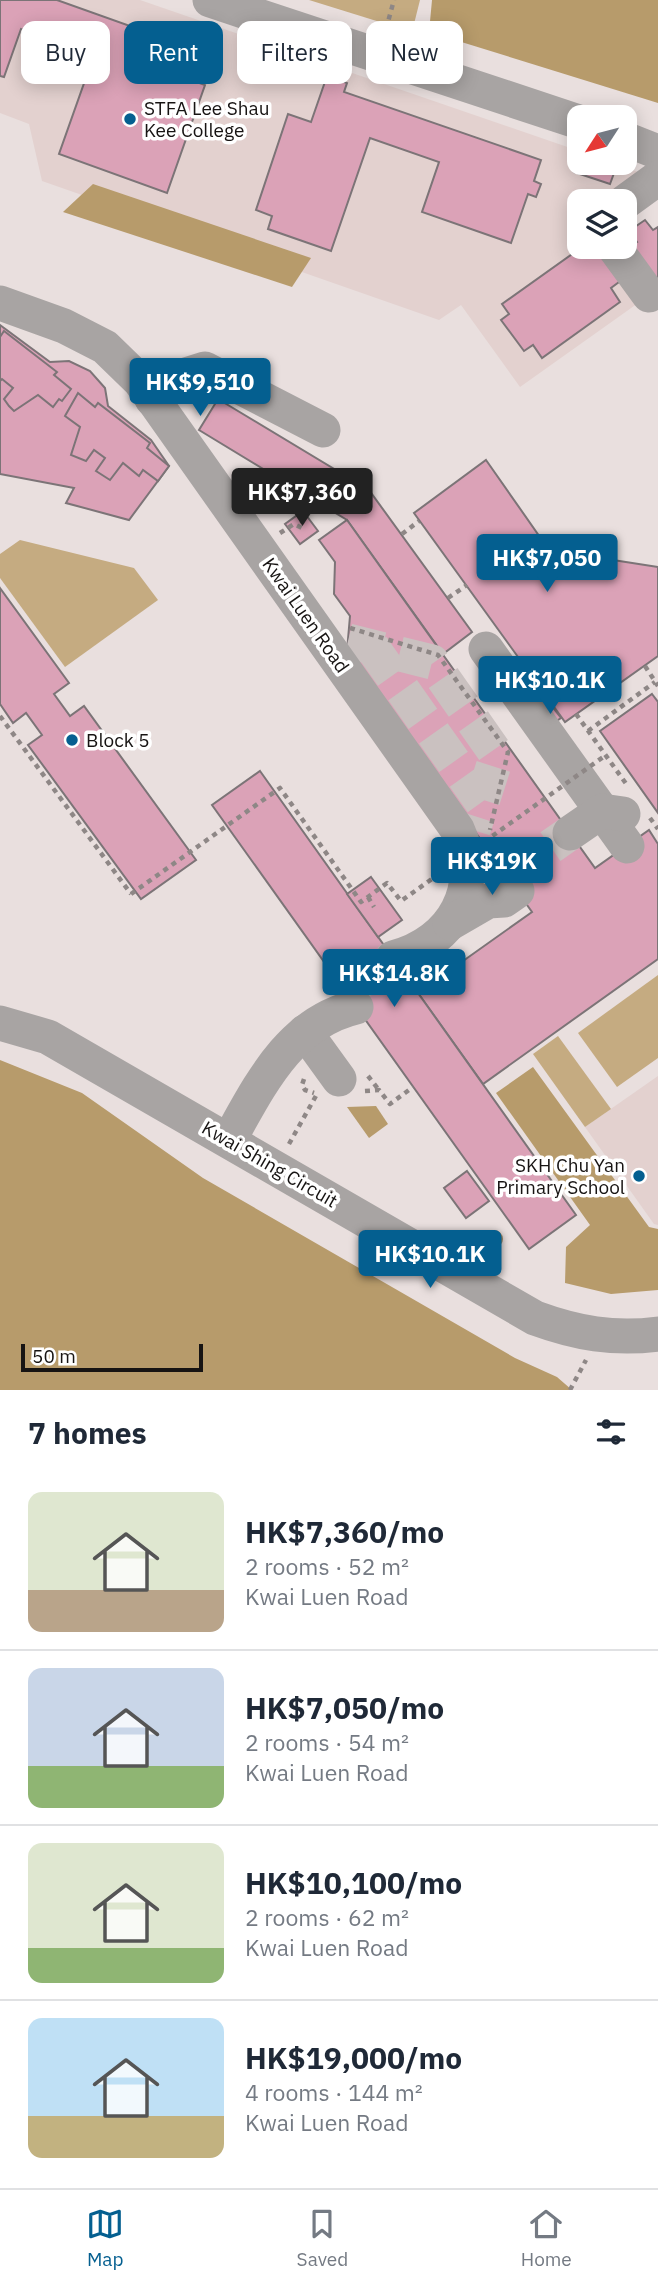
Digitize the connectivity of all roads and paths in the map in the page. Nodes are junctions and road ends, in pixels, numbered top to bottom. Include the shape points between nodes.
1 (210, 0) edge
2 (394, 0) edge
3 (388, 21) edge
4 (567, 118) edge
5 (637, 144) edge
6 (658, 152) edge
7 (658, 178) edge
8 (637, 193) edge
9 (623, 259) edge
10 (649, 295) dead end
11 (0, 303) edge
12 (152, 400) junction
13 (323, 429) dead end
14 (314, 494) dead end
15 (419, 521) dead end
16 (402, 534) dead end
17 (271, 540) dead end
18 (467, 585) dead end
19 (448, 598) dead end
20 (486, 649) dead end
21 (645, 666) dead end
22 (657, 684) edge
23 (576, 714) dead end
24 (0, 716) edge
25 (588, 731) junction
26 (606, 755) junction
27 (628, 787) dead end
28 (630, 825) edge
29 (470, 840) junction
30 (575, 840) tunnel mouth
31 (368, 897) junction
32 (374, 907) dead end
33 (450, 923) junction
34 (404, 961) tunnel mouth
35 (345, 1004) tunnel mouth
36 (0, 1023) edge
37 (305, 1032) junction
38 (339, 1079) dead end
39 (311, 1104) dead end
40 (293, 1136) dead end
41 (229, 1140) junction
42 (658, 1334) edge
43 (586, 1362) dead end
44 (570, 1390) edge

1 - 4 street
2 - 3 path
5 - 6 street
7 - 8 street
9 - 10 street
11 - 12 street, Kwai Luen Road via 64,326 105,347 140,381
12 - 13 street via 186,375 205,369
12 - 29 street, Kwai Luen Road via 334,637 457,829
14 - 17 path via 302,528 293,524
15 - 16 path
18 - 19 path
20 - 28 street
21 - 22 path
22 - 25 path
23 - 25 path
24 - 31 path, bridge via 131,894 280,788 361,902
25 - 26 path
26 - 27 path
26 - 31 path, bridge via 401,901 387,883
28 - 30 street
29 - 33 street via 465,891
29 - 33 street, Kwai Luen Road via 502,889
31 - 32 path
33 - 34 street
35 - 37 street
36 - 41 street, Kwai Shing Circuit via 48,1037
37 - 38 street
37 - 41 street via 275,1061
39 - 40 path
41 - 42 street, Kwai Shing Circuit via 535,1318 572,1331 607,1336
43 - 44 path

